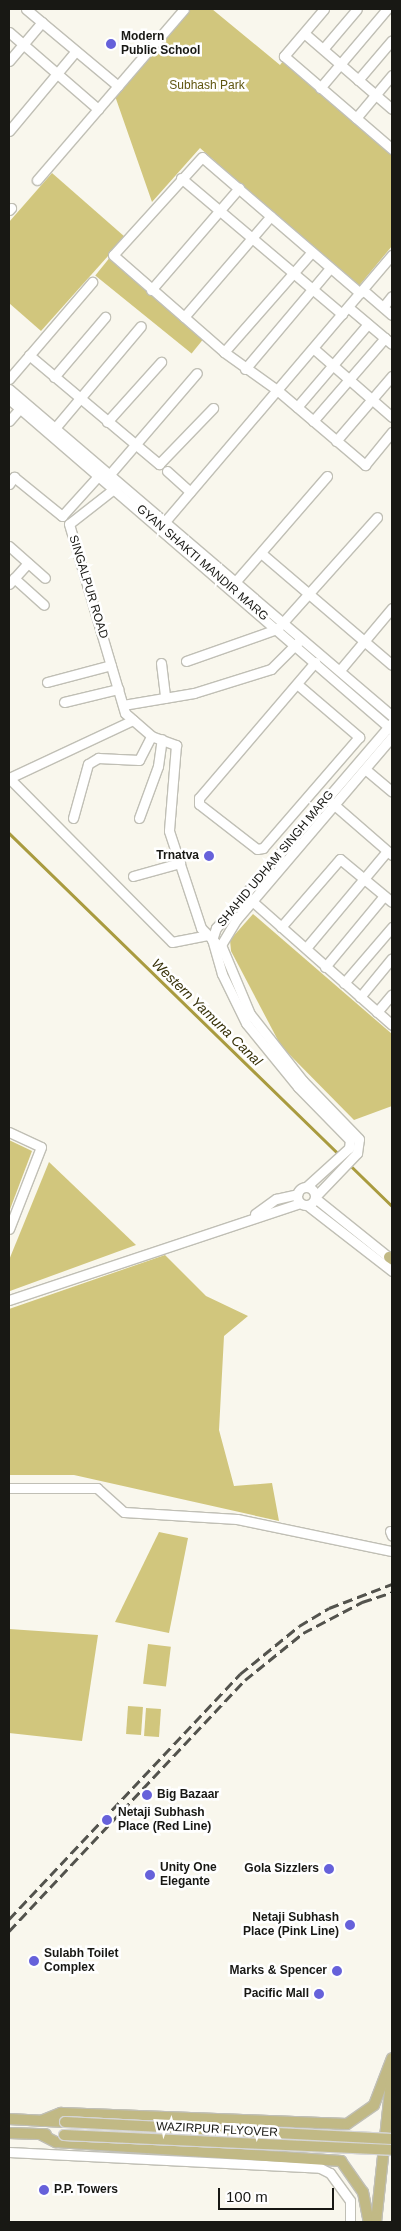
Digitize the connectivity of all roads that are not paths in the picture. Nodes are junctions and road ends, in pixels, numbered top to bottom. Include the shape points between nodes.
1 (26, 9) edge
2 (184, 9) edge
3 (324, 9) edge
4 (357, 9) edge
5 (387, 9) edge
6 (42, 22) junction
7 (9, 32) edge
8 (304, 32) junction
9 (392, 40) edge
10 (23, 44) junction
11 (323, 49) junction
12 (76, 51) junction
13 (9, 60) edge
14 (340, 64) junction
15 (58, 73) junction
16 (392, 75) edge
17 (358, 80) junction
18 (118, 86) junction
19 (320, 88) junction
20 (375, 95) junction
21 (98, 109) junction
22 (392, 109) edge
23 (356, 118) junction
24 (9, 131) edge
25 (392, 150) edge
26 (181, 178) junction
27 (36, 180) dead end
28 (239, 188) junction
29 (220, 211) junction
30 (272, 216) junction
31 (252, 239) junction
32 (312, 252) junction
33 (392, 255) edge
34 (330, 268) junction
35 (293, 273) junction
36 (92, 282) dead end
37 (151, 290) junction
38 (312, 290) junction
39 (361, 291) junction
40 (392, 296) edge
41 (383, 307) junction
42 (345, 311) junction
43 (392, 315) edge
44 (105, 317) dead end
45 (184, 317) junction
46 (368, 324) junction
47 (141, 326) dead end
48 (390, 342) edge
49 (313, 348) junction
50 (224, 352) junction
51 (29, 355) junction
52 (161, 362) dead end
53 (333, 366) junction
54 (245, 369) junction
55 (197, 373) dead end
56 (392, 376) edge
57 (54, 377) junction
58 (9, 379) edge
59 (349, 379) junction
60 (9, 389) edge
61 (277, 390) junction
62 (80, 398) junction
63 (9, 399) edge
64 (372, 399) junction
65 (23, 406) junction
66 (297, 407) junction
67 (213, 408) dead end
68 (392, 416) edge
69 (9, 421) edge
70 (313, 421) junction
71 (107, 422) junction
72 (55, 428) junction
73 (392, 432) edge
74 (336, 441) junction
75 (134, 445) junction
76 (167, 471) dead end
77 (110, 474) junction
78 (99, 475) junction
79 (327, 476) dead end
80 (9, 484) edge
81 (115, 488) junction
82 (190, 492) junction
83 (376, 517) dead end
84 (163, 524) junction
85 (9, 546) edge
86 (261, 553) junction
87 (28, 563) junction
88 (45, 578) dead end
89 (11, 581) edge
90 (236, 581) junction
91 (309, 594) junction
92 (44, 605) dead end
93 (392, 608) edge
94 (281, 626) junction
95 (302, 638) junction
96 (364, 641) junction
97 (295, 645) junction
98 (186, 661) dead end
99 (315, 662) junction
100 (161, 663) dead end
101 (111, 665) junction
102 (392, 665) edge
103 (340, 670) junction
104 (47, 682) dead end
105 (297, 684) junction
106 (118, 689) junction
107 (165, 698) junction
108 (64, 702) dead end
109 (123, 705) junction
110 (392, 716) edge
111 (133, 720) junction
112 (391, 727) edge
113 (151, 736) junction
114 (392, 737) edge
115 (162, 739) junction
116 (365, 769) junction
117 (392, 792) edge
118 (327, 799) junction
119 (334, 805) junction
120 (73, 818) dead end
121 (139, 818) dead end
122 (390, 853) edge
123 (180, 864) junction
124 (133, 876) dead end
125 (364, 879) junction
126 (384, 896) junction
127 (252, 901) junction
128 (392, 902) edge
129 (281, 927) junction
130 (392, 927) edge
131 (209, 937) junction
132 (221, 945) junction
133 (306, 948) junction
134 (392, 958) edge
135 (325, 967) junction
136 (344, 983) junction
137 (392, 994) edge
138 (360, 997) junction
139 (377, 1012) junction
140 (392, 1026) edge
141 (9, 1132) edge
142 (353, 1151) junction
143 (306, 1187) junction
144 (297, 1194) junction
145 (315, 1197) junction
146 (304, 1204) junction
147 (253, 1216) junction
148 (9, 1228) edge
149 (391, 1259) edge
150 (392, 1271) edge
151 (9, 1300) edge
152 (9, 1488) edge
153 (392, 1551) edge
154 (392, 2058) edge
155 (392, 2072) edge
156 (9, 2119) edge
157 (42, 2121) junction
158 (312, 2125) junction
159 (9, 2133) edge
160 (40, 2134) junction
161 (392, 2138) edge
162 (392, 2150) edge
163 (9, 2152) edge
164 (309, 2158) junction
165 (350, 2222) edge
166 (369, 2222) edge
167 (376, 2222) edge

1 - 6 street
2 - 18 street
3 - 8 street
4 - 11 street
5 - 14 street
6 - 10 street
6 - 12 street
7 - 10 street
8 - 11 street
8 - 19 street via 284,56
9 - 17 street
10 - 13 street
10 - 15 street
11 - 14 street
12 - 15 street
12 - 18 street
14 - 17 street
14 - 19 street
15 - 21 street
15 - 24 street
16 - 20 street
17 - 20 street
18 - 21 street
19 - 23 street
20 - 22 street
20 - 23 street
21 - 27 street
23 - 25 street
26 - 28 street via 202,157
26 - 29 street
26 - 37 street via 113,255
28 - 29 street
28 - 30 street
29 - 31 street
29 - 37 street
30 - 31 street
30 - 32 street
31 - 35 street
31 - 45 street
32 - 34 street
32 - 35 street
33 - 39 street
34 - 38 street
34 - 39 street
35 - 38 street
35 - 50 street
36 - 51 street
37 - 45 street
38 - 42 street
38 - 54 street
39 - 41 street
39 - 42 street
40 - 41 street
41 - 43 street
42 - 46 street
42 - 49 street
44 - 57 street
45 - 50 street
46 - 48 street
46 - 53 street
47 - 62 street
48 - 59 street
49 - 53 street
49 - 61 street
50 - 54 street
51 - 57 street
51 - 58 street
52 - 71 street
53 - 59 street
53 - 66 street
54 - 61 street
55 - 75 street
56 - 64 street
57 - 62 street
59 - 64 street
59 - 70 street
60 - 65 street, GYAN SHAKTI MANDIR MARG
61 - 66 street
61 - 82 street
62 - 71 street
62 - 72 street
63 - 65 street, GYAN SHAKTI MANDIR MARG
64 - 68 street
64 - 74 street
65 - 69 street
65 - 72 street, GYAN SHAKTI MANDIR MARG
65 - 78 street, GYAN SHAKTI MANDIR MARG
66 - 70 street
67 - 75 street via 159,464
70 - 74 street
71 - 75 street
72 - 77 street, GYAN SHAKTI MANDIR MARG
73 - 74 street via 365,465
75 - 77 street
76 - 82 street
77 - 84 street, GYAN SHAKTI MANDIR MARG
78 - 80 street via 62,516 14,477
78 - 81 street, GYAN SHAKTI MANDIR MARG
79 - 86 street
81 - 84 street, GYAN SHAKTI MANDIR MARG
81 - 101 street, SINGALPUR ROAD via 69,524
82 - 84 street
83 - 91 street
84 - 90 street, GYAN SHAKTI MANDIR MARG
84 - 94 street, GYAN SHAKTI MANDIR MARG
85 - 87 street
86 - 90 street
86 - 91 street
87 - 88 street
87 - 89 street
89 - 92 street
90 - 94 street, GYAN SHAKTI MANDIR MARG
91 - 94 street
91 - 96 street
93 - 96 street
94 - 95 street, GYAN SHAKTI MANDIR MARG
94 - 97 street, GYAN SHAKTI MANDIR MARG
94 - 98 street
95 - 97 street
95 - 103 street, GYAN SHAKTI MANDIR MARG
96 - 102 street
96 - 103 street
97 - 99 street, GYAN SHAKTI MANDIR MARG
97 - 107 street via 271,669
99 - 105 street
99 - 112 street, GYAN SHAKTI MANDIR MARG
100 - 107 street
101 - 104 street
101 - 106 street, SINGALPUR ROAD
103 - 110 street, GYAN SHAKTI MANDIR MARG
105 - 105 street via 198,798 199,804 257,850 264,848 359,737
106 - 108 street
106 - 109 street, SINGALPUR ROAD
107 - 109 street
109 - 111 street, SINGALPUR ROAD
111 - 113 street, SINGALPUR ROAD
111 - 131 street via 9,778 172,942
112 - 118 street, SHAHID UDHAM SINGH MARG
113 - 115 street
113 - 120 street via 139,760 98,758 88,764
114 - 116 street, SHAHID UDHAM SINGH MARG
115 - 121 street via 158,766
115 - 123 street via 178,749 169,830
116 - 117 street
116 - 119 street, SHAHID UDHAM SINGH MARG
118 - 119 street
118 - 131 street, SHAHID UDHAM SINGH MARG
119 - 122 street
119 - 127 street, SHAHID UDHAM SINGH MARG
122 - 125 street
123 - 124 street
123 - 131 street
125 - 126 street
125 - 129 street via 343,860 338,861
125 - 133 street
126 - 128 street
126 - 135 street
127 - 129 street
127 - 132 street, SHAHID UDHAM SINGH MARG
129 - 133 street
130 - 136 street
131 - 132 street
131 - 142 street, SHAHID UDHAM SINGH MARG via 222,974 246,1023 298,1087 348,1136
132 - 142 street, SHAHID UDHAM SINGH MARG via 250,1014 304,1081 354,1130 360,1143
133 - 135 street
134 - 138 street
135 - 136 street
136 - 138 street
137 - 139 street
138 - 139 street
139 - 140 street
141 - 148 street via 41,1148
142 - 143 street
142 - 145 street via 340,1172
143 - 144 street
143 - 145 street
144 - 146 street
144 - 147 street via 276,1199
145 - 146 street
145 - 149 street
146 - 147 street
146 - 150 street
147 - 151 street
152 - 153 street via 97,1488 124,1512 237,1519
154 - 158 main road via 374,2105 358,2120
155 - 167 main road
156 - 157 main road, WAZIRPUR FLYOVER
157 - 158 main road via 61,2113
157 - 161 main road, WAZIRPUR FLYOVER, bridge
158 - 164 main road
159 - 160 main road, WAZIRPUR FLYOVER
160 - 162 main road, WAZIRPUR FLYOVER, bridge
160 - 164 main road via 56,2142
163 - 165 street via 320,2168 330,2173 350,2201
164 - 166 main road via 341,2161 355,2175

